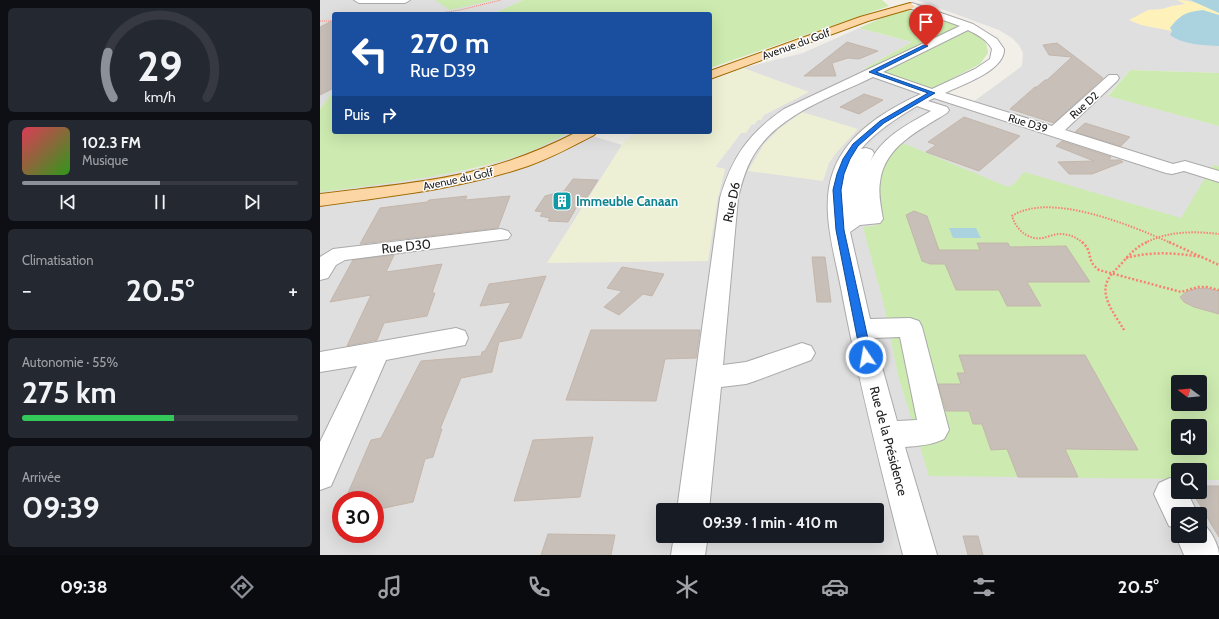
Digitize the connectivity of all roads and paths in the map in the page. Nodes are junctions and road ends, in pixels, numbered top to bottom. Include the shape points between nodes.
1 (359, 0) edge
2 (405, 0) edge
3 (500, 0) edge
4 (907, 3) edge
5 (448, 12) edge
6 (320, 20) edge
7 (332, 21) edge
8 (969, 26) junction
9 (871, 72) junction
10 (712, 74) edge
11 (1113, 78) dead end
12 (927, 100) junction
13 (1055, 131) junction
14 (585, 134) edge
15 (1219, 177) edge
16 (320, 200) edge
17 (848, 225) junction
18 (1219, 234) edge
19 (501, 235) dead end
20 (1157, 238) junction
21 (1206, 258) junction
22 (1125, 259) junction
23 (1219, 265) edge
24 (320, 273) edge
25 (1111, 274) junction
26 (1219, 290) edge
27 (860, 329) junction
28 (1124, 330) dead end
29 (456, 338) dead end
30 (802, 352) dead end
31 (376, 353) junction
32 (320, 362) edge
33 (708, 378) junction
34 (887, 435) junction
35 (320, 475) edge
36 (695, 503) edge
37 (689, 543) edge
38 (1197, 543) edge
39 (688, 555) edge
40 (920, 555) edge
41 (1203, 555) edge

1 - 2 street
3 - 5 path
4 - 8 street, Rue de la Présidence
4 - 10 main road, Avenue du Golf
6 - 7 path
8 - 9 street, Rue D6
8 - 12 street, Rue de la Présidence via 985,34 998,48 996,60
9 - 12 street, Rue D39
9 - 33 street, Rue D6 via 789,112 754,142 740,165 729,198
11 - 13 street, Rue D2
12 - 13 street, Rue D39
12 - 17 street, Rue de la Présidence via 882,122 855,145 846,159 837,190
12 - 17 street via 942,110 895,140 883,152 871,181 873,219
13 - 15 street, Rue D39 via 1172,169 1185,166
14 - 16 main road, Avenue du Golf via 524,163 474,178
17 - 27 street, Rue de la Présidence
18 - 20 path via 1187,233
19 - 24 street, Rue D30 via 346,252 329,260
20 - 21 path
20 - 22 path via 1138,247
20 - 25 path via 1104,218 1073,210 1031,208 1012,216 1020,231 1030,236 1040,238 1062,234 1081,240 1089,248 1089,260 1092,265
21 - 22 path via 1165,252 1135,255
21 - 23 path
22 - 25 path
25 - 26 path via 1181,292 1198,287
25 - 28 path via 1105,290
27 - 34 street, Rue de la Présidence
27 - 34 street via 910,327 934,430
29 - 31 street
30 - 33 street via 746,373
31 - 32 street
31 - 35 street
33 - 36 street, Rue D6
34 - 40 street, Rue de la Présidence
37 - 39 street
38 - 41 street

